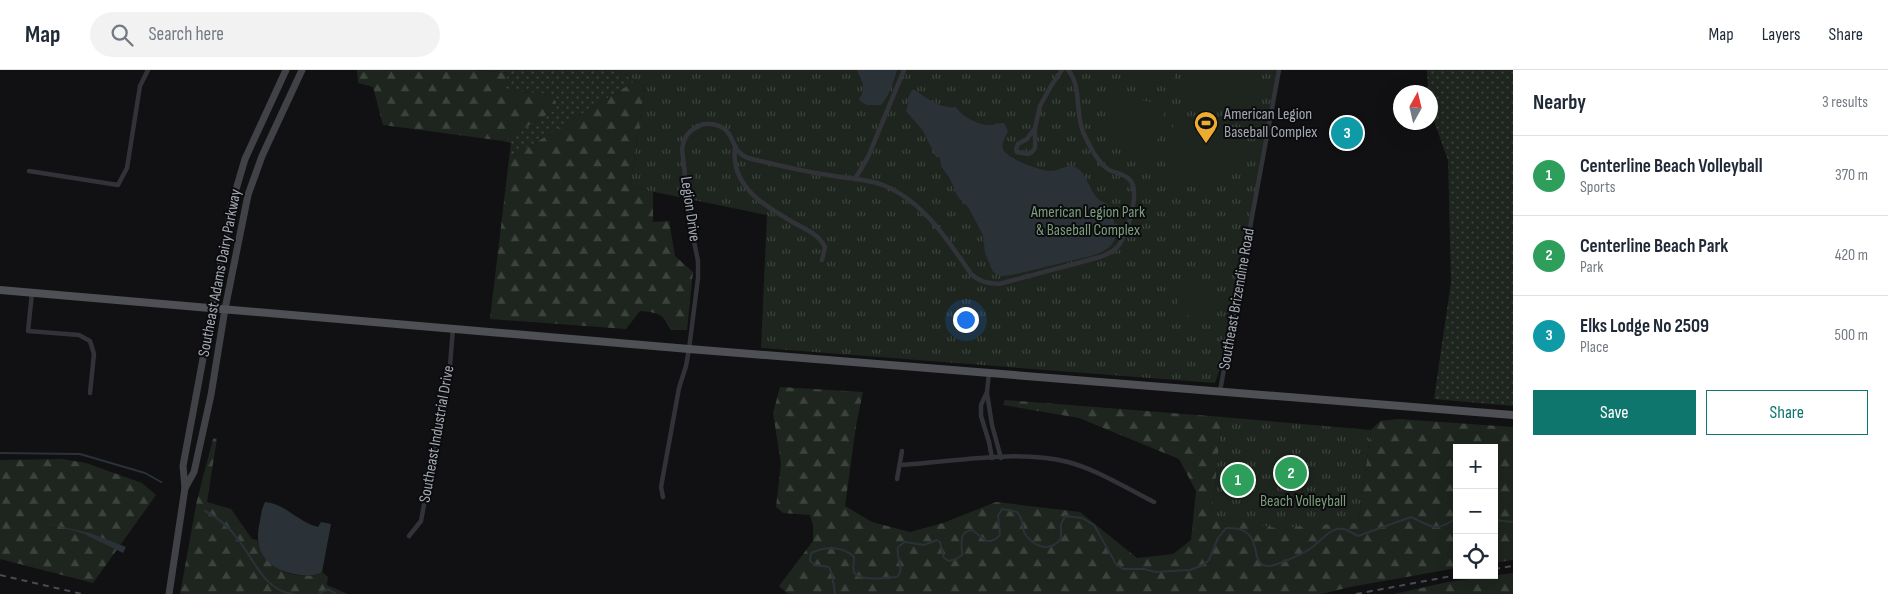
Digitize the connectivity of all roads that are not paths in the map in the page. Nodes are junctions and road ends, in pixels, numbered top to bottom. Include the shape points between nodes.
1 (148, 70) edge
2 (286, 70) edge
3 (302, 70) edge
4 (904, 70) edge
5 (1062, 70) edge
6 (1068, 70) edge
7 (1280, 70) edge
8 (1035, 128) junction
9 (735, 148) junction
10 (30, 170) dead end
11 (855, 179) junction
12 (822, 260) dead end
13 (0, 290) edge
14 (32, 293) junction
15 (212, 308) junction
16 (224, 309) junction
17 (454, 328) junction
18 (689, 349) junction
19 (989, 372) junction
20 (1220, 391) junction
21 (987, 392) junction
22 (90, 393) dead end
23 (1513, 414) edge
24 (902, 451) dead end
25 (992, 458) junction
26 (1001, 458) junction
27 (900, 465) junction
28 (897, 479) dead end
29 (185, 488) junction
30 (663, 497) dead end
31 (1154, 502) dead end
32 (409, 536) dead end
33 (168, 594) edge

1 - 10 street via 140,86 128,168 118,185
2 - 15 main road, Southeast Adams Dairy Parkway via 245,159 232,203
3 - 16 main road, Southeast Adams Dairy Parkway via 262,156 248,195
4 - 11 street
5 - 8 street via 1045,96
6 - 11 street via 1075,84 1080,121 1092,150 1106,168 1129,179 1135,193 1123,237 1111,253 999,284 986,283 971,274 916,206 884,186
7 - 20 street, Southeast Brizendine Road
8 - 8 street via 1035,148 1032,152 1017,152 1018,144 1027,139
9 - 11 street via 748,158
9 - 12 street via 736,166 745,186 764,205 816,235 825,247
9 - 18 street, Legion Drive via 729,133 710,124 700,125 684,140 682,149 698,266
13 - 14 main road
14 - 15 main road
14 - 22 street via 28,331 79,336 90,341 94,354
15 - 16 main road
15 - 29 main road, Southeast Adams Dairy Parkway via 182,466
16 - 17 main road
16 - 29 main road, Southeast Adams Dairy Parkway via 211,395 194,472
17 - 18 main road
17 - 32 street, Southeast Industrial Drive via 421,521
18 - 19 main road
18 - 30 street via 669,440 661,487
19 - 20 main road
19 - 21 street
20 - 23 main road
21 - 25 street via 981,405 981,416
21 - 26 street
24 - 27 street
25 - 26 street
25 - 27 street
26 - 31 street via 1021,456 1068,462
27 - 28 street
29 - 33 main road, Southeast Adams Dairy Parkway

